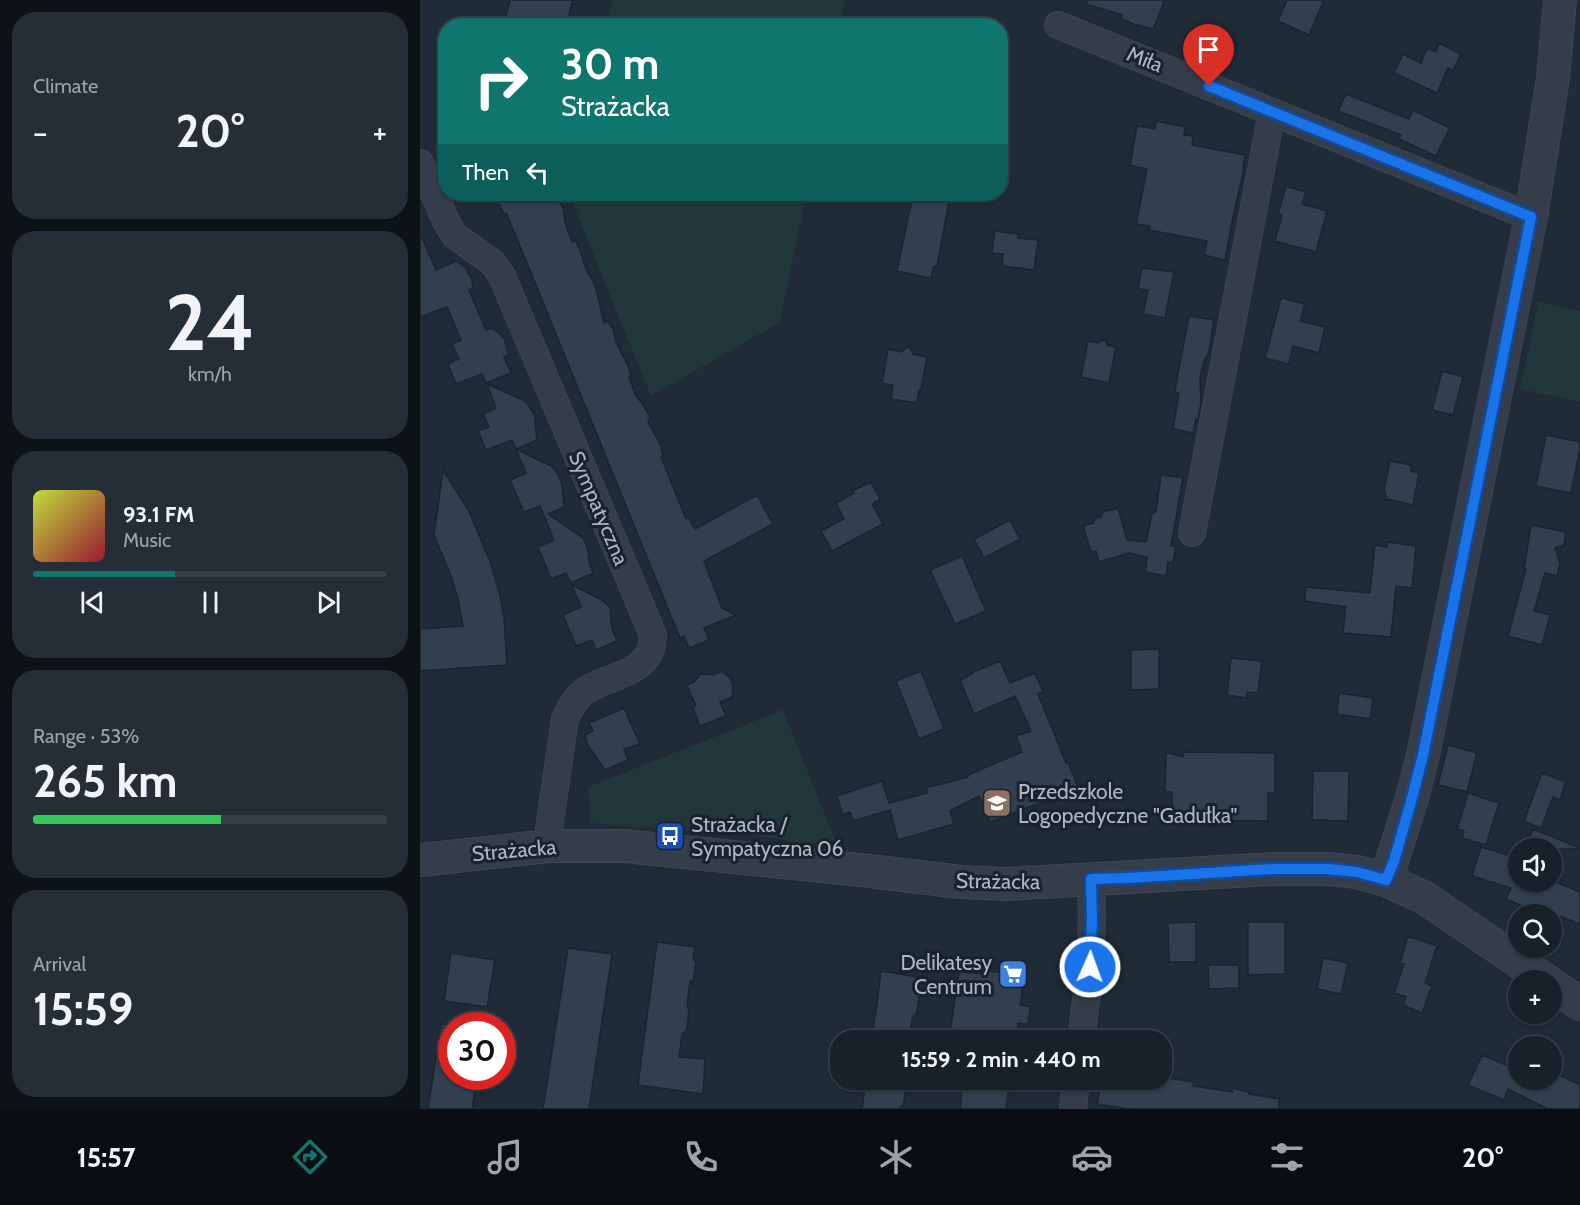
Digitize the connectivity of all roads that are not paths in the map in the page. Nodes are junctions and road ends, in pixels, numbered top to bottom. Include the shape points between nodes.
1 (1560, 0) edge
2 (1058, 25) dead end
3 (1272, 112) junction
4 (420, 163) edge
5 (1531, 217) junction
6 (1192, 533) dead end
7 (549, 846) junction
8 (420, 860) edge
9 (1091, 879) junction
10 (1386, 880) junction
11 (1531, 970) edge
12 (1562, 992) edge
13 (1580, 1004) edge
14 (1082, 1030) edge
15 (1075, 1090) edge
16 (1073, 1109) edge

1 - 5 street via 1553,78
2 - 3 street, Miła
3 - 5 street, Miła
3 - 6 street
4 - 7 street, Sympatyczna via 454,235 484,255 502,276 653,635 651,649 634,669 592,687 571,705 565,719
5 - 10 street via 1423,755
7 - 8 street, Strażacka
7 - 9 street, Strażacka via 652,848 961,882 1006,884
9 - 10 street, Strażacka via 1328,869
9 - 14 street via 1090,967
10 - 11 street, Strażacka via 1425,898
12 - 13 street
15 - 16 street

